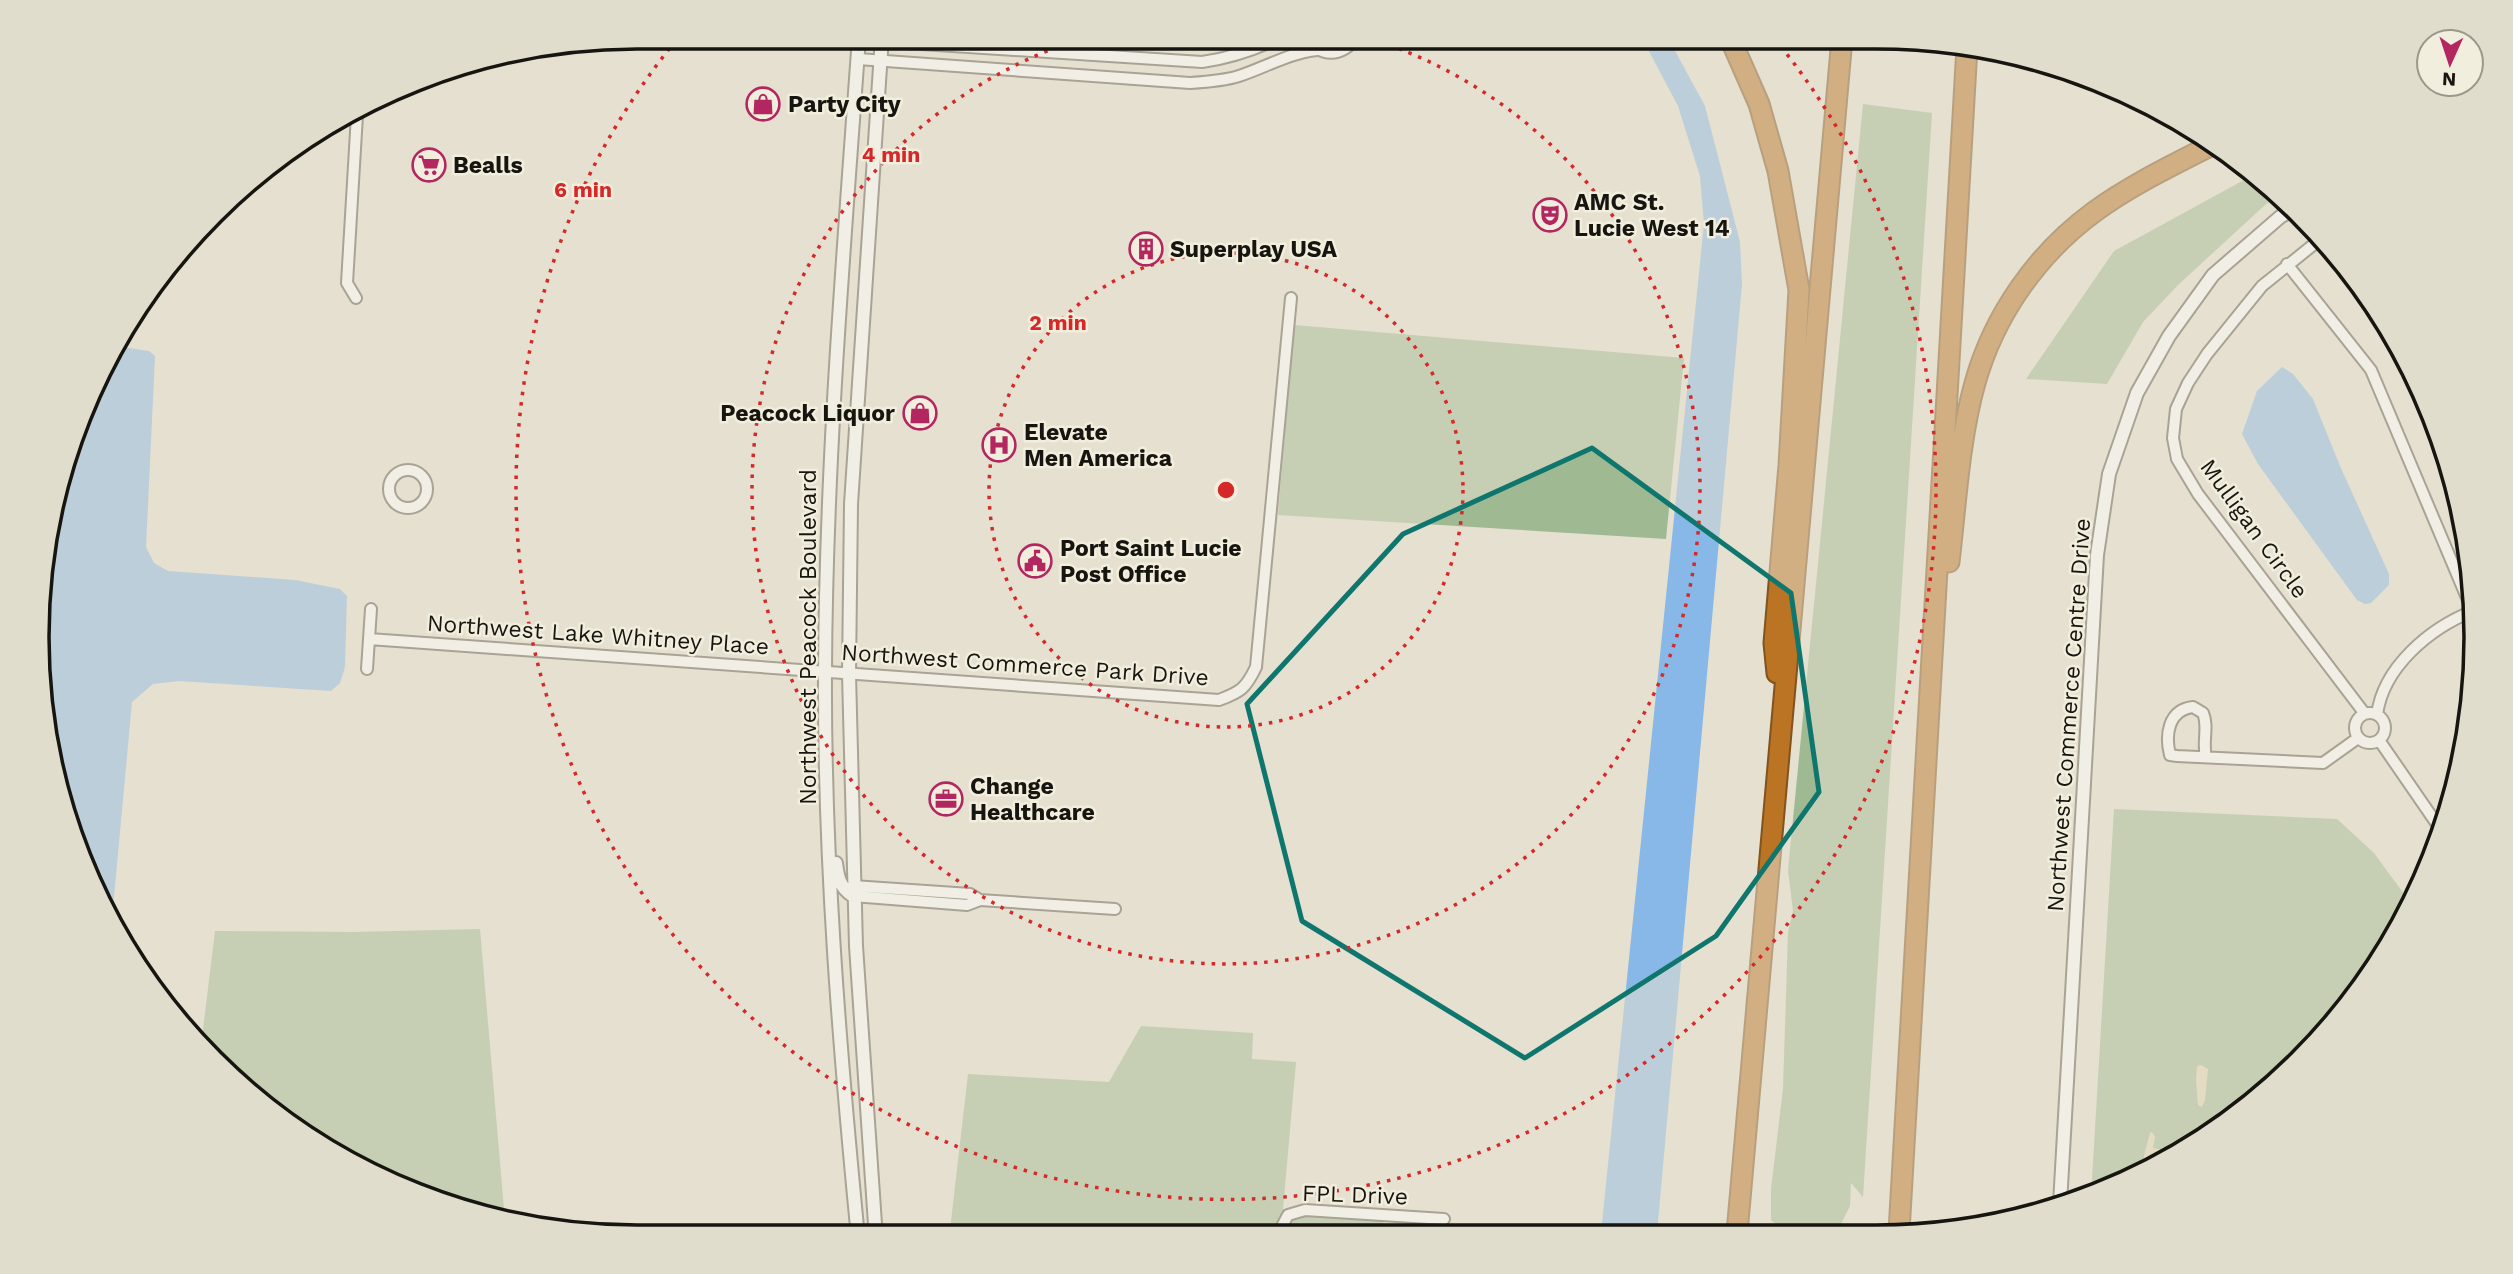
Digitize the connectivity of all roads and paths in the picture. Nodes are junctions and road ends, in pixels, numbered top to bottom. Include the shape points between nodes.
1 (858, 49) edge
2 (882, 49) edge
3 (995, 49) edge
4 (1255, 49) edge
5 (1344, 49) edge
6 (1735, 49) edge
7 (1842, 49) edge
8 (1317, 50) joint
9 (1018, 51) junction
10 (1966, 56) edge
11 (858, 59) junction
12 (881, 61) junction
13 (1017, 72) junction
14 (356, 121) edge
15 (2204, 149) edge
16 (2285, 214) edge
17 (2313, 244) edge
18 (2287, 264) junction
19 (356, 298) dead end
20 (1291, 299) dead end
21 (2461, 584) edge
22 (371, 609) dead end
23 (2463, 616) edge
24 (369, 639) junction
25 (1932, 642) junction
26 (367, 669) dead end
27 (825, 672) junction
28 (849, 674) junction
29 (2371, 714) junction
30 (1782, 719) junction
31 (2358, 738) junction
32 (2379, 740) junction
33 (2206, 757) junction
34 (827, 784) junction
35 (2435, 821) edge
36 (853, 891) junction
37 (1115, 909) dead end
38 (2060, 1195) edge
39 (1444, 1219) dead end
40 (1899, 1224) edge
41 (857, 1225) edge
42 (875, 1225) edge
43 (1283, 1225) edge
44 (1738, 1225) edge

1 - 11 street, Northwest Peacock Boulevard
2 - 12 street, Northwest Peacock Boulevard
3 - 9 street
4 - 9 street via 1202,62
5 - 8 street
6 - 30 highway via 1759,104 1778,172 1799,290 1774,643
7 - 30 highway
8 - 13 street via 1297,52 1215,82
9 - 13 street
10 - 25 highway
11 - 12 street
11 - 27 street, Northwest Peacock Boulevard via 831,446
12 - 13 street
12 - 28 street, Northwest Peacock Boulevard via 851,504
14 - 19 street via 347,282
15 - 25 highway via 2094,212 2041,259 2015,294 1975,382 1948,569
16 - 38 street, Northwest Commerce Centre Drive via 2214,275 2169,336 2137,393 2109,474 2096,555
17 - 18 street, Mulligan Circle
18 - 21 street via 2371,370
18 - 29 street, Mulligan Circle via 2262,286 2201,364 2176,409 2173,438 2177,459 2198,495
20 - 28 street, Northwest Commerce Park Drive via 1259,642 1248,684 1219,700 1202,700
22 - 24 street
23 - 29 street via 2412,650 2393,673
24 - 26 street
24 - 27 street, Northwest Lake Whitney Place
25 - 40 highway
27 - 28 street, Northwest Commerce Park Drive
27 - 34 street, Northwest Peacock Boulevard
28 - 36 street, Northwest Peacock Boulevard
29 - 31 street via 2360,716 2354,727
29 - 32 street via 2384,724
30 - 44 highway
31 - 32 street via 2368,743
31 - 33 street via 2323,763
32 - 35 street
33 - 33 street via 2203,713 2193,707 2176,712 2169,730 2170,755
34 - 36 street via 835,803 838,878 843,888
34 - 41 street, Northwest Peacock Boulevard via 840,1053
36 - 37 street via 967,905 980,900
36 - 42 street, Northwest Peacock Boulevard
39 - 43 street, FPL Drive via 1305,1210 1288,1215

